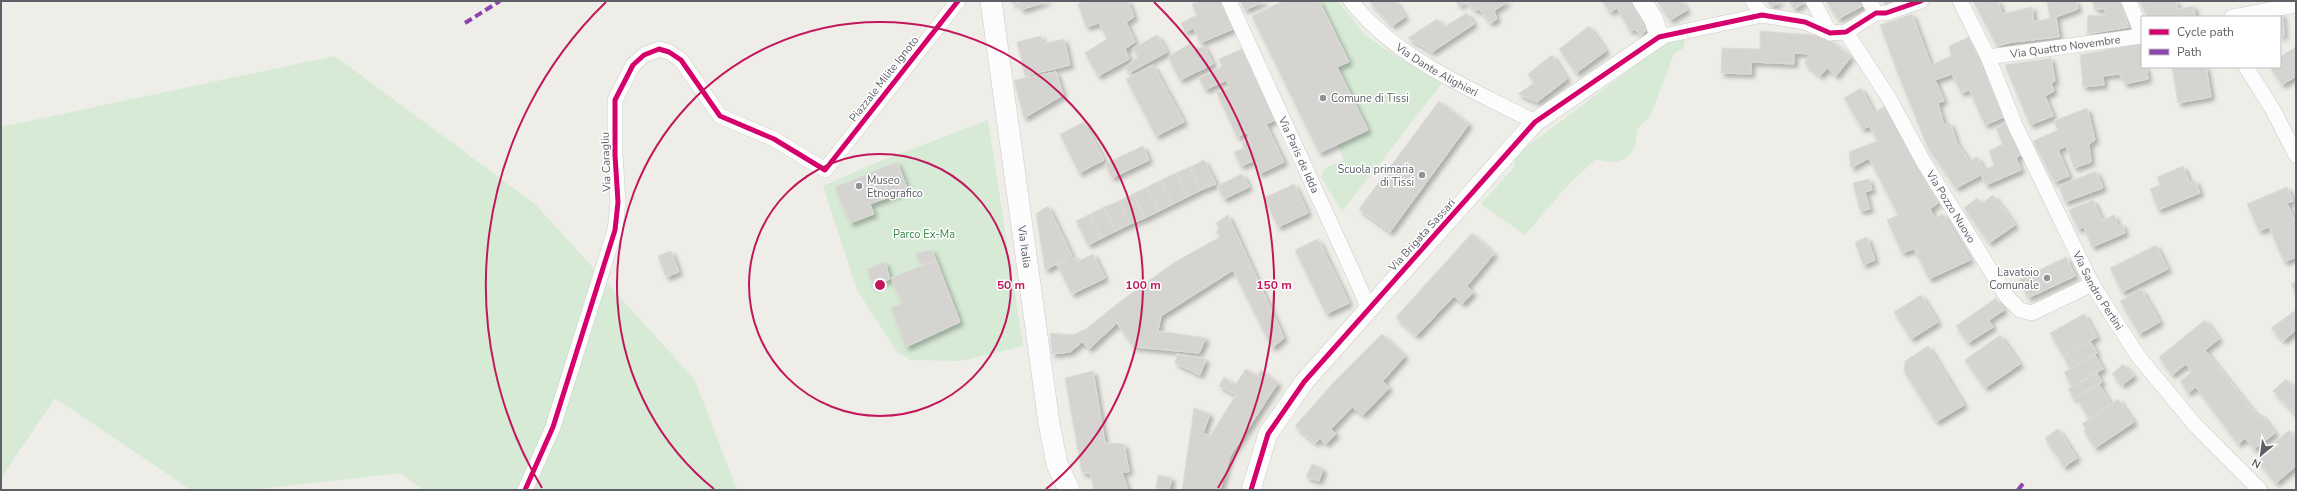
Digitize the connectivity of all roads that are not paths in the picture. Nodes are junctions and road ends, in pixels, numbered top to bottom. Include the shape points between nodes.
1 (958, 1) edge
2 (991, 1) edge
3 (1229, 1) edge
4 (1351, 1) edge
5 (1642, 1) edge
6 (1753, 1) edge
7 (1813, 1) edge
8 (1921, 1) edge
9 (1960, 1) edge
10 (2128, 1) edge
11 (2296, 5) edge
12 (1873, 7) edge
13 (1762, 15) junction
14 (2237, 16) edge
15 (1846, 32) junction
16 (1830, 33) junction
17 (2141, 33) edge
18 (2141, 35) edge
19 (1659, 37) junction
20 (1988, 57) junction
21 (2247, 68) edge
22 (1535, 122) junction
23 (2296, 155) edge
24 (825, 170) joint
25 (2092, 284) junction
26 (1369, 310) junction
27 (525, 490) edge
28 (1069, 490) edge
29 (1251, 490) edge
30 (2260, 490) edge

1 - 24 street, Piazzale Milite Ignoto
2 - 28 main road, Via Italia via 1049,423 1057,464
3 - 26 street, Via Paris de Idda
4 - 22 street, Via Dante Alighieri via 1387,38 1424,63
5 - 19 street via 1654,20
6 - 13 street
7 - 16 street
8 - 12 street via 1886,13
9 - 20 street, Via Sandro Pertini
10 - 17 street
11 - 14 street
12 - 15 street
13 - 16 street via 1805,22
13 - 19 street
15 - 16 street
15 - 25 street, Via Pozzo Nuovo via 1889,98 1923,161 2007,297 2020,310 2032,313
18 - 20 street, Via Quattro Novembre
19 - 22 street, Via Brigata Sassari
20 - 25 street, Via Sandro Pertini via 2015,125
21 - 23 street via 2273,110
22 - 26 street, Via Brigata Sassari
24 - 27 street, Via Caragliu via 774,139 720,116 681,60 669,52 659,49 644,55 632,65 615,100 618,202 616,230 553,427
25 - 30 street, Via Sandro Pertini via 2138,356 2196,426
26 - 29 street, Via Brigata Sassari via 1304,382 1268,434

